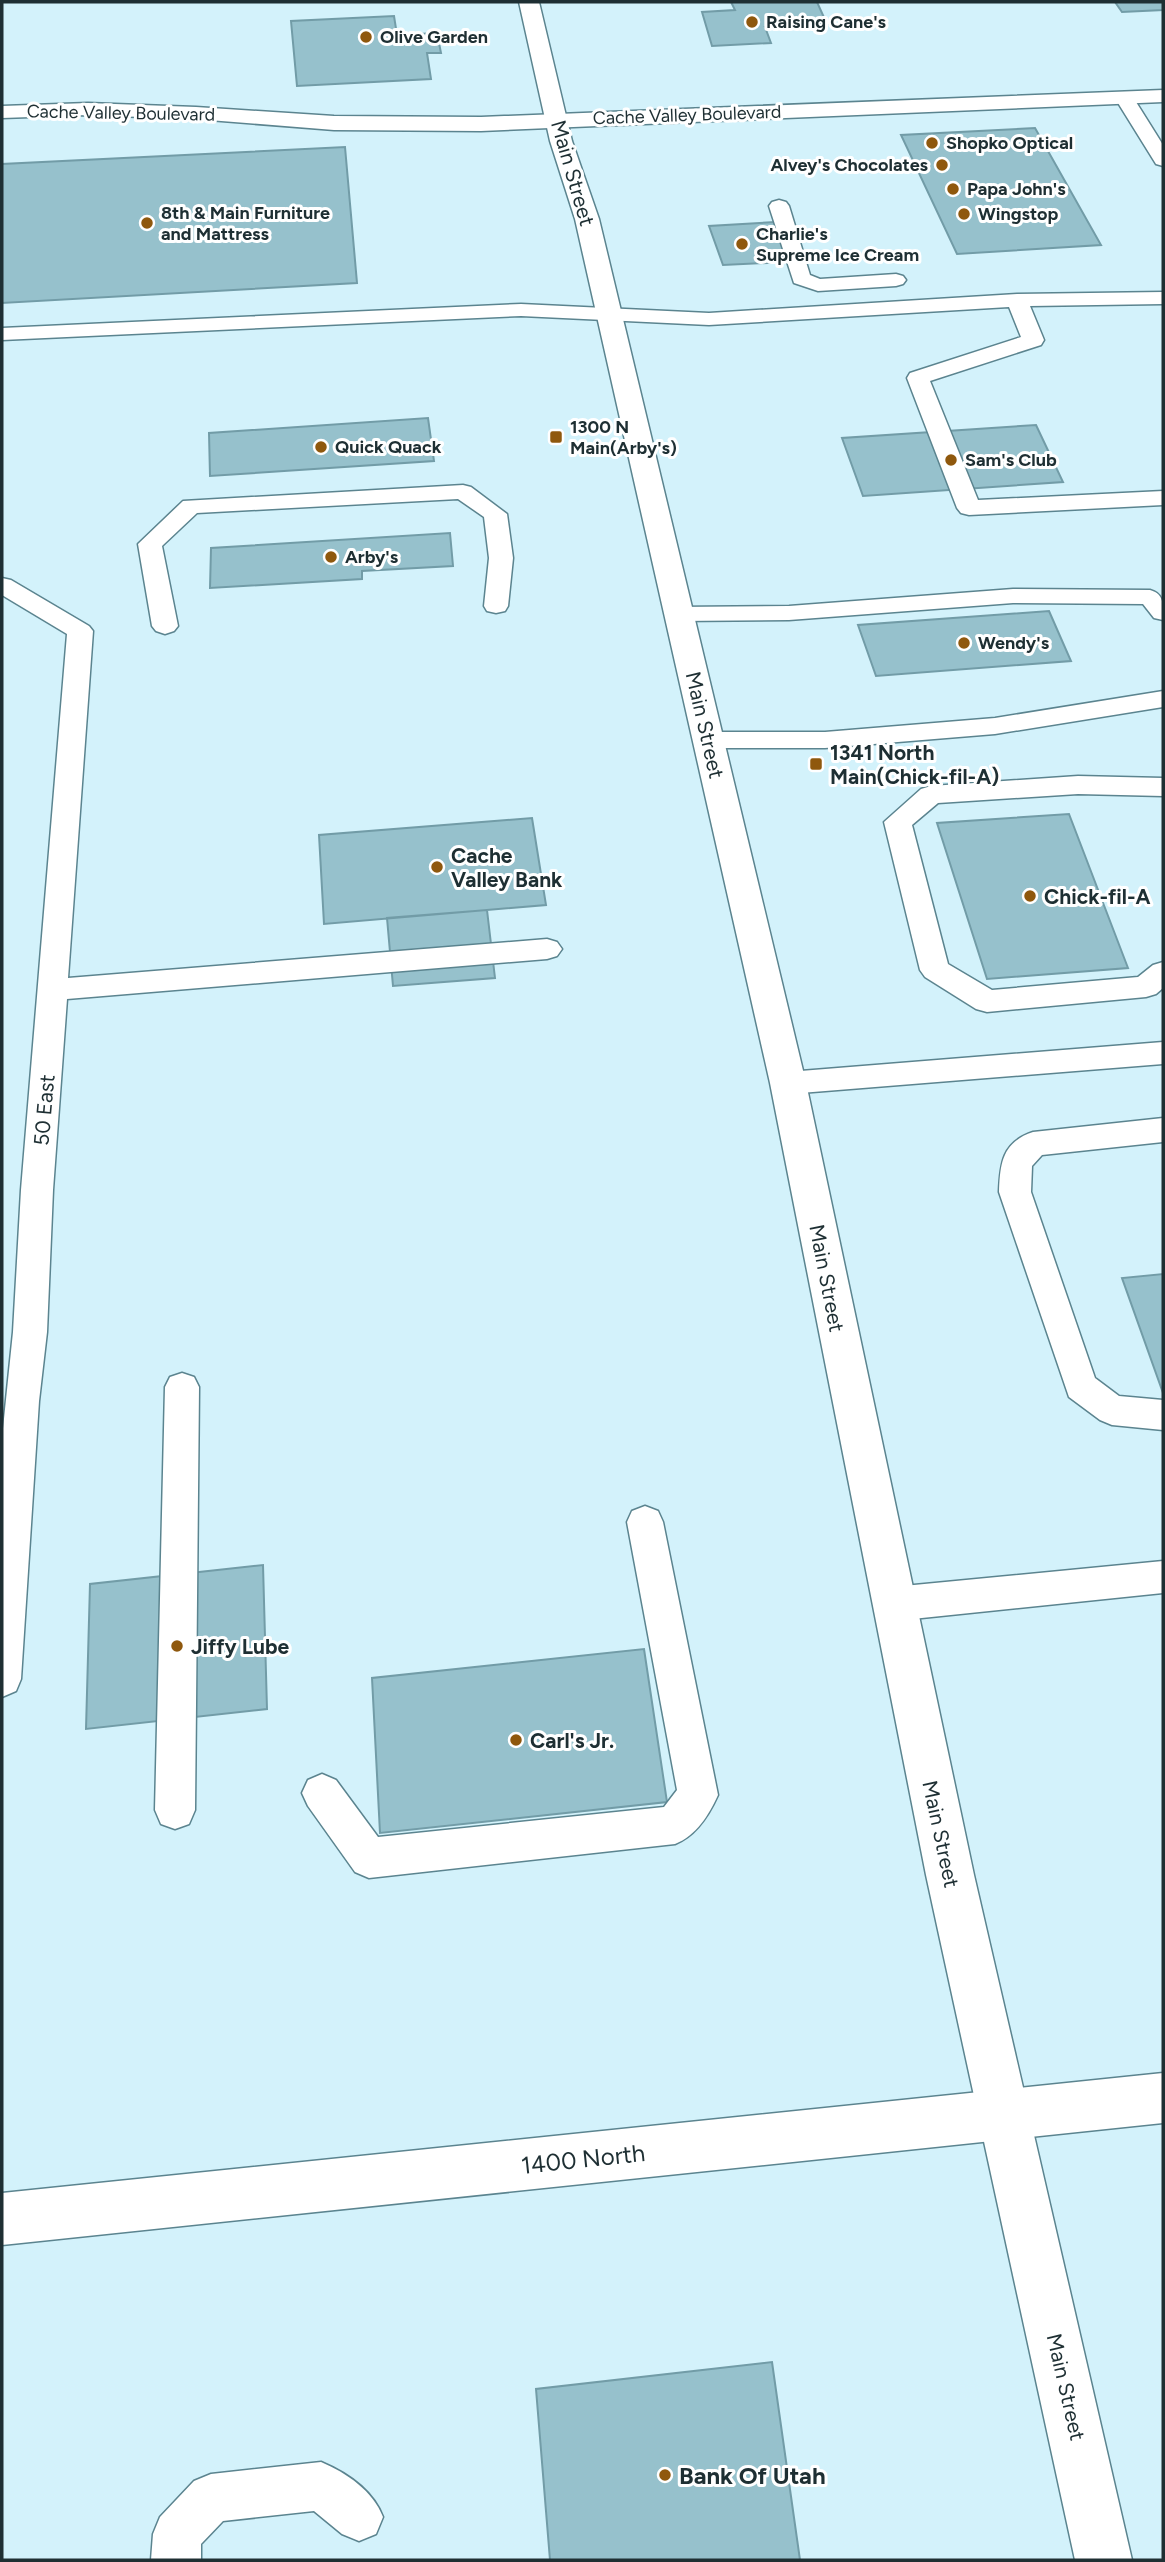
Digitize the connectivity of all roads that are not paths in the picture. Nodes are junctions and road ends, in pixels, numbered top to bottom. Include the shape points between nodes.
1 (529, 2) edge
2 (1163, 96) edge
3 (1124, 97) junction
4 (2, 112) edge
5 (558, 120) junction
6 (1163, 160) edge
7 (779, 206) dead end
8 (897, 280) dead end
9 (1163, 298) edge
10 (1017, 300) junction
11 (609, 314) junction
12 (2, 334) edge
13 (1163, 498) edge
14 (2, 585) edge
15 (496, 606) dead end
16 (1163, 613) edge
17 (677, 614) junction
18 (166, 626) dead end
19 (1163, 699) edge
20 (710, 740) junction
21 (1163, 787) edge
22 (547, 949) dead end
23 (1163, 972) edge
24 (53, 990) junction
25 (1163, 1053) edge
26 (788, 1083) junction
27 (1163, 1130) edge
28 (182, 1387) dead end
29 (1163, 1415) edge
30 (645, 1522) dead end
31 (6, 1555) edge
32 (1163, 1577) edge
33 (893, 1604) junction
34 (2, 1679) edge
35 (322, 1793) dead end
36 (175, 1810) dead end
37 (1163, 2098) edge
38 (1001, 2113) junction
39 (2, 2219) edge
40 (359, 2517) dead end
41 (176, 2560) edge
42 (1104, 2560) edge

1 - 5 main road, Main Street
2 - 3 main road, Cache Valley Boulevard
3 - 5 main road, Cache Valley Boulevard
3 - 6 lane
4 - 5 main road, Cache Valley Boulevard via 88,109 334,123
5 - 11 main road, Main Street
7 - 8 lane via 801,279 818,285
9 - 10 lane
10 - 11 lane via 709,318
10 - 13 lane via 1034,340 918,378 969,508
11 - 12 lane via 521,310
11 - 17 main road, Main Street
14 - 24 lane, 50 East via 80,631
15 - 18 lane via 501,558 495,514 463,492 191,506 150,544
16 - 17 lane via 1150,597 1013,596 789,613
17 - 20 main road, Main Street
19 - 20 lane via 995,726 825,740
20 - 26 main road, Main Street
21 - 23 lane via 1078,785 931,794 898,822 935,970 987,1001 1146,988
22 - 24 lane
24 - 31 lane, 50 East via 30,1332
25 - 26 lane
26 - 33 main road, Main Street
27 - 29 lane via 1033,1144 1016,1162 1015,1192 1081,1388 1112,1410
28 - 36 lane
30 - 35 lane via 698,1795 675,1825 369,1858
31 - 34 lane, 50 East
32 - 33 lane
33 - 38 main road, Main Street
37 - 38 main road, 1400 North
38 - 39 main road, 1400 North
38 - 42 main road, Main Street
40 - 41 lane via 321,2486 211,2498 177,2534

